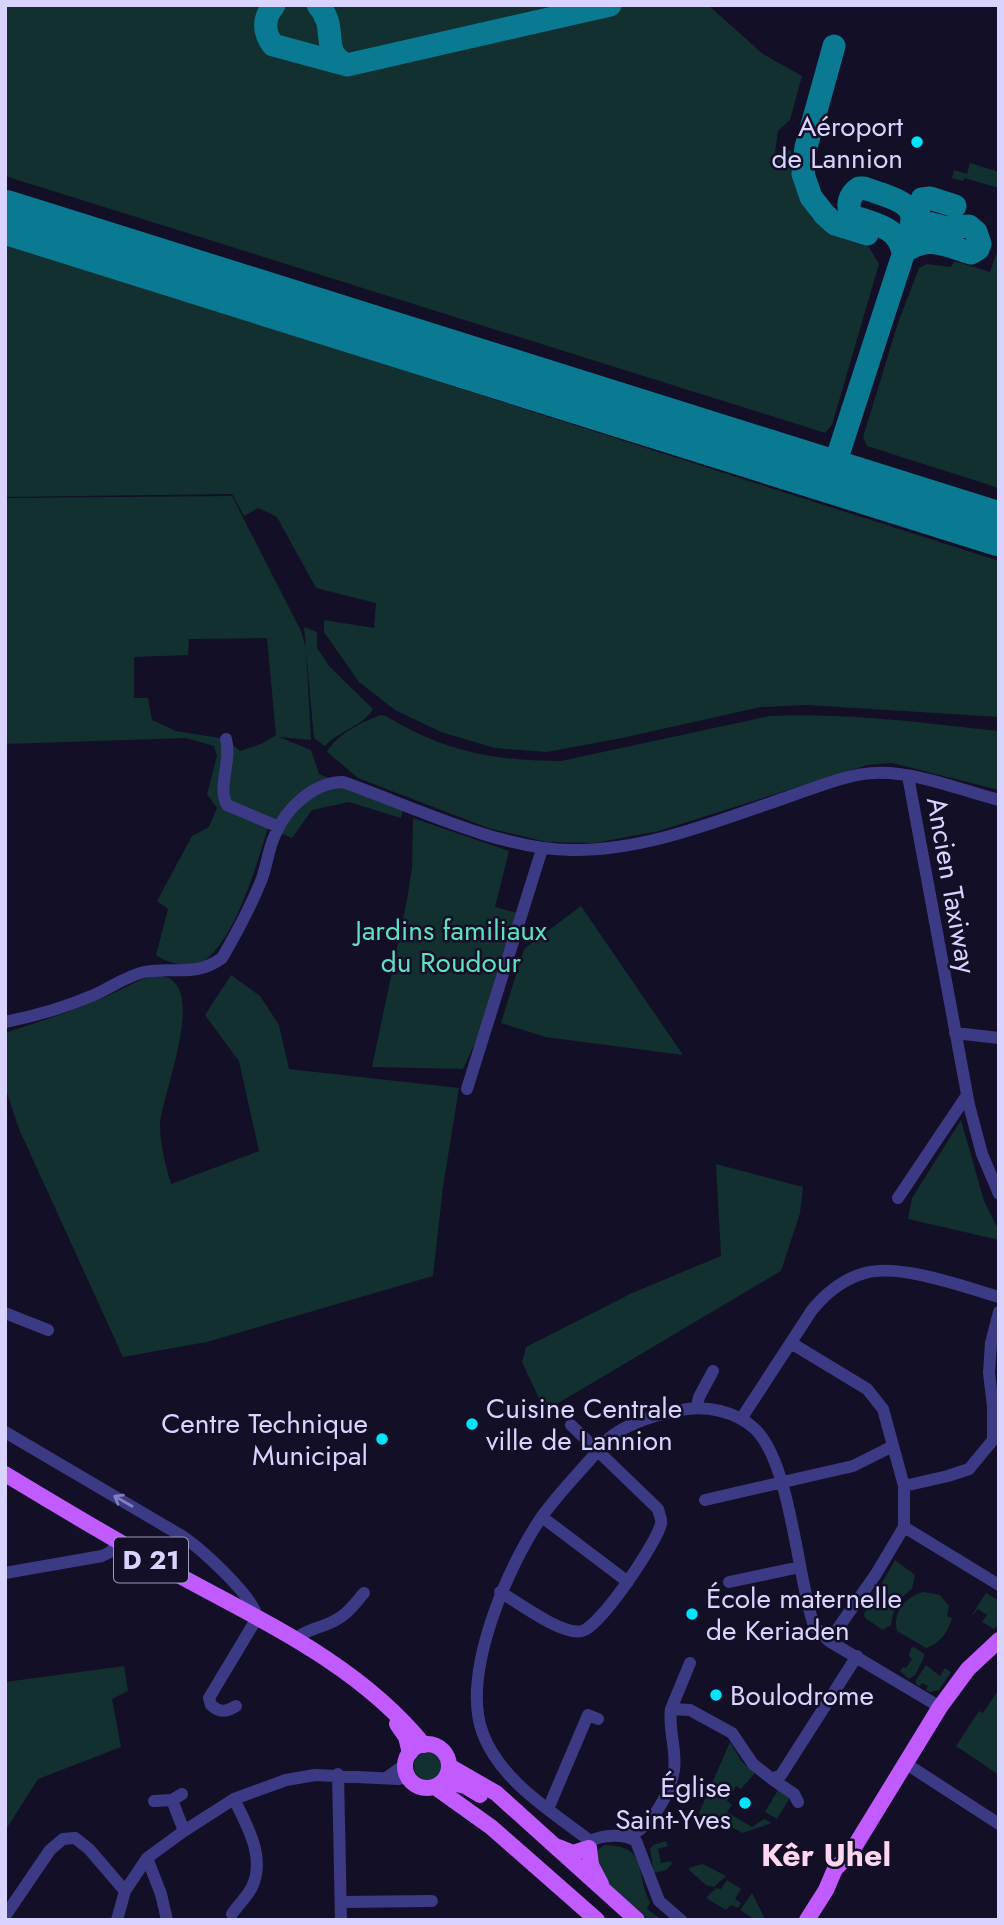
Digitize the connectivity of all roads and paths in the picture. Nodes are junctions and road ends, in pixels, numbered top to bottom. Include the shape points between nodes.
1 (226, 739) dead end
2 (908, 776) junction
3 (999, 800) edge
4 (279, 827) junction
5 (542, 849) junction
6 (5, 1022) edge
7 (955, 1032) junction
8 (999, 1038) edge
9 (467, 1089) dead end
10 (967, 1095) junction
11 (999, 1195) edge
12 (898, 1198) dead end
13 (999, 1297) edge
14 (999, 1312) edge
15 (5, 1313) edge
16 (48, 1330) dead end
17 (791, 1343) junction
18 (713, 1371) dead end
19 (697, 1406) junction
20 (741, 1419) junction
21 (571, 1425) dead end
22 (5, 1432) edge
23 (893, 1446) junction
24 (598, 1451) junction
25 (5, 1474) edge
26 (780, 1482) junction
27 (904, 1486) junction
28 (705, 1500) dead end
29 (542, 1517) junction
30 (904, 1527) junction
31 (182, 1536) junction
32 (120, 1541) junction
33 (153, 1561) junction
34 (800, 1567) junction
35 (5, 1573) edge
36 (628, 1581) junction
37 (729, 1582) dead end
38 (999, 1585) edge
39 (500, 1592) junction
40 (364, 1593) dead end
41 (257, 1618) junction
42 (999, 1640) edge
43 (299, 1641) junction
44 (830, 1641) junction
45 (856, 1656) junction
46 (690, 1663) dead end
47 (236, 1706) dead end
48 (940, 1707) junction
49 (671, 1709) junction
50 (598, 1718) dead end
51 (412, 1760) junction
52 (905, 1763) junction
53 (338, 1774) junction
54 (443, 1778) junction
55 (772, 1779) junction
56 (234, 1799) junction
57 (153, 1801) dead end
58 (799, 1802) dead end
59 (548, 1808) junction
60 (999, 1824) edge
61 (184, 1830) junction
62 (628, 1836) junction
63 (551, 1843) junction
64 (589, 1845) junction
65 (147, 1858) junction
66 (125, 1891) junction
67 (611, 1897) junction
68 (432, 1901) dead end
69 (341, 1902) junction
70 (232, 1914) dead end
71 (5, 1916) edge
72 (117, 1920) edge
73 (167, 1920) edge
74 (341, 1920) edge
75 (597, 1920) edge
76 (623, 1920) edge
77 (637, 1920) edge
78 (681, 1920) edge
79 (807, 1920) edge

1 - 4 street via 229,752 223,786 227,805
2 - 3 street
2 - 5 street via 858,776 614,848
2 - 7 street, Ancien Taxiway
4 - 5 street via 289,810 316,789 343,782 471,829
4 - 6 street via 261,880 222,958 195,971 143,972 78,1001
5 - 9 street
7 - 8 street
7 - 10 street, Ancien Taxiway
10 - 11 street, Ancien Taxiway via 982,1154
10 - 12 street
13 - 17 street via 892,1271 863,1273 825,1295
14 - 27 street via 989,1373 993,1440 969,1469
15 - 16 street
17 - 20 street
17 - 23 street via 867,1389 883,1409
18 - 19 street
19 - 20 street
19 - 24 street via 653,1415 614,1434
20 - 26 street via 765,1444
21 - 24 street
31 -> 22 street
23 - 26 street via 853,1466
23 - 27 street
24 - 29 street
24 - 36 street via 658,1509 662,1521
25 - 32 main road, D 21
26 - 28 street
26 - 34 street
27 - 30 street
29 - 36 street
29 - 39 street
30 - 38 street
30 - 44 street
31 - 33 street
31 - 41 street via 202,1549 257,1610
32 - 33 main road, D 21
32 - 35 street via 102,1556
33 - 41 main road, D 21
34 - 37 street
34 - 44 street via 814,1626
36 - 39 street via 591,1626 581,1631 554,1624
39 - 59 street via 476,1692 482,1731 497,1762
40 - 43 street via 348,1613 301,1634
41 - 43 main road, D 21
41 - 47 street via 209,1698 221,1712
42 - 48 main road via 968,1669
43 - 51 main road, D 21 via 394,1720 406,1737
44 - 45 street
45 - 48 street
45 - 55 street via 781,1775
46 - 49 street
48 - 52 main road
49 - 55 street via 690,1710 732,1733 753,1765
49 - 62 street via 674,1770 654,1816
50 - 59 street via 588,1715
51 - 53 street via 386,1778
51 - 54 main road via 423,1788
51 - 54 main road via 435,1746 442,1750
52 - 60 street
52 - 79 main road
53 - 56 street via 286,1780
53 - 69 street
54 - 63 main road via 496,1793
54 - 75 main road
54 - 76 main road via 489,1800
55 - 58 street
56 - 61 street
56 - 70 street via 252,1836 258,1867 251,1888
57 - 61 street via 177,1797
59 - 64 street
61 - 65 street
62 - 64 street via 598,1838
62 - 78 street via 636,1841 659,1901
63 - 64 main road via 573,1853
63 - 67 main road
64 - 67 main road via 596,1877
65 - 66 street
65 - 73 street
66 - 71 street via 89,1849 75,1838 63,1839 50,1850
66 - 72 street
67 - 77 main road
68 - 69 street
69 - 74 street

